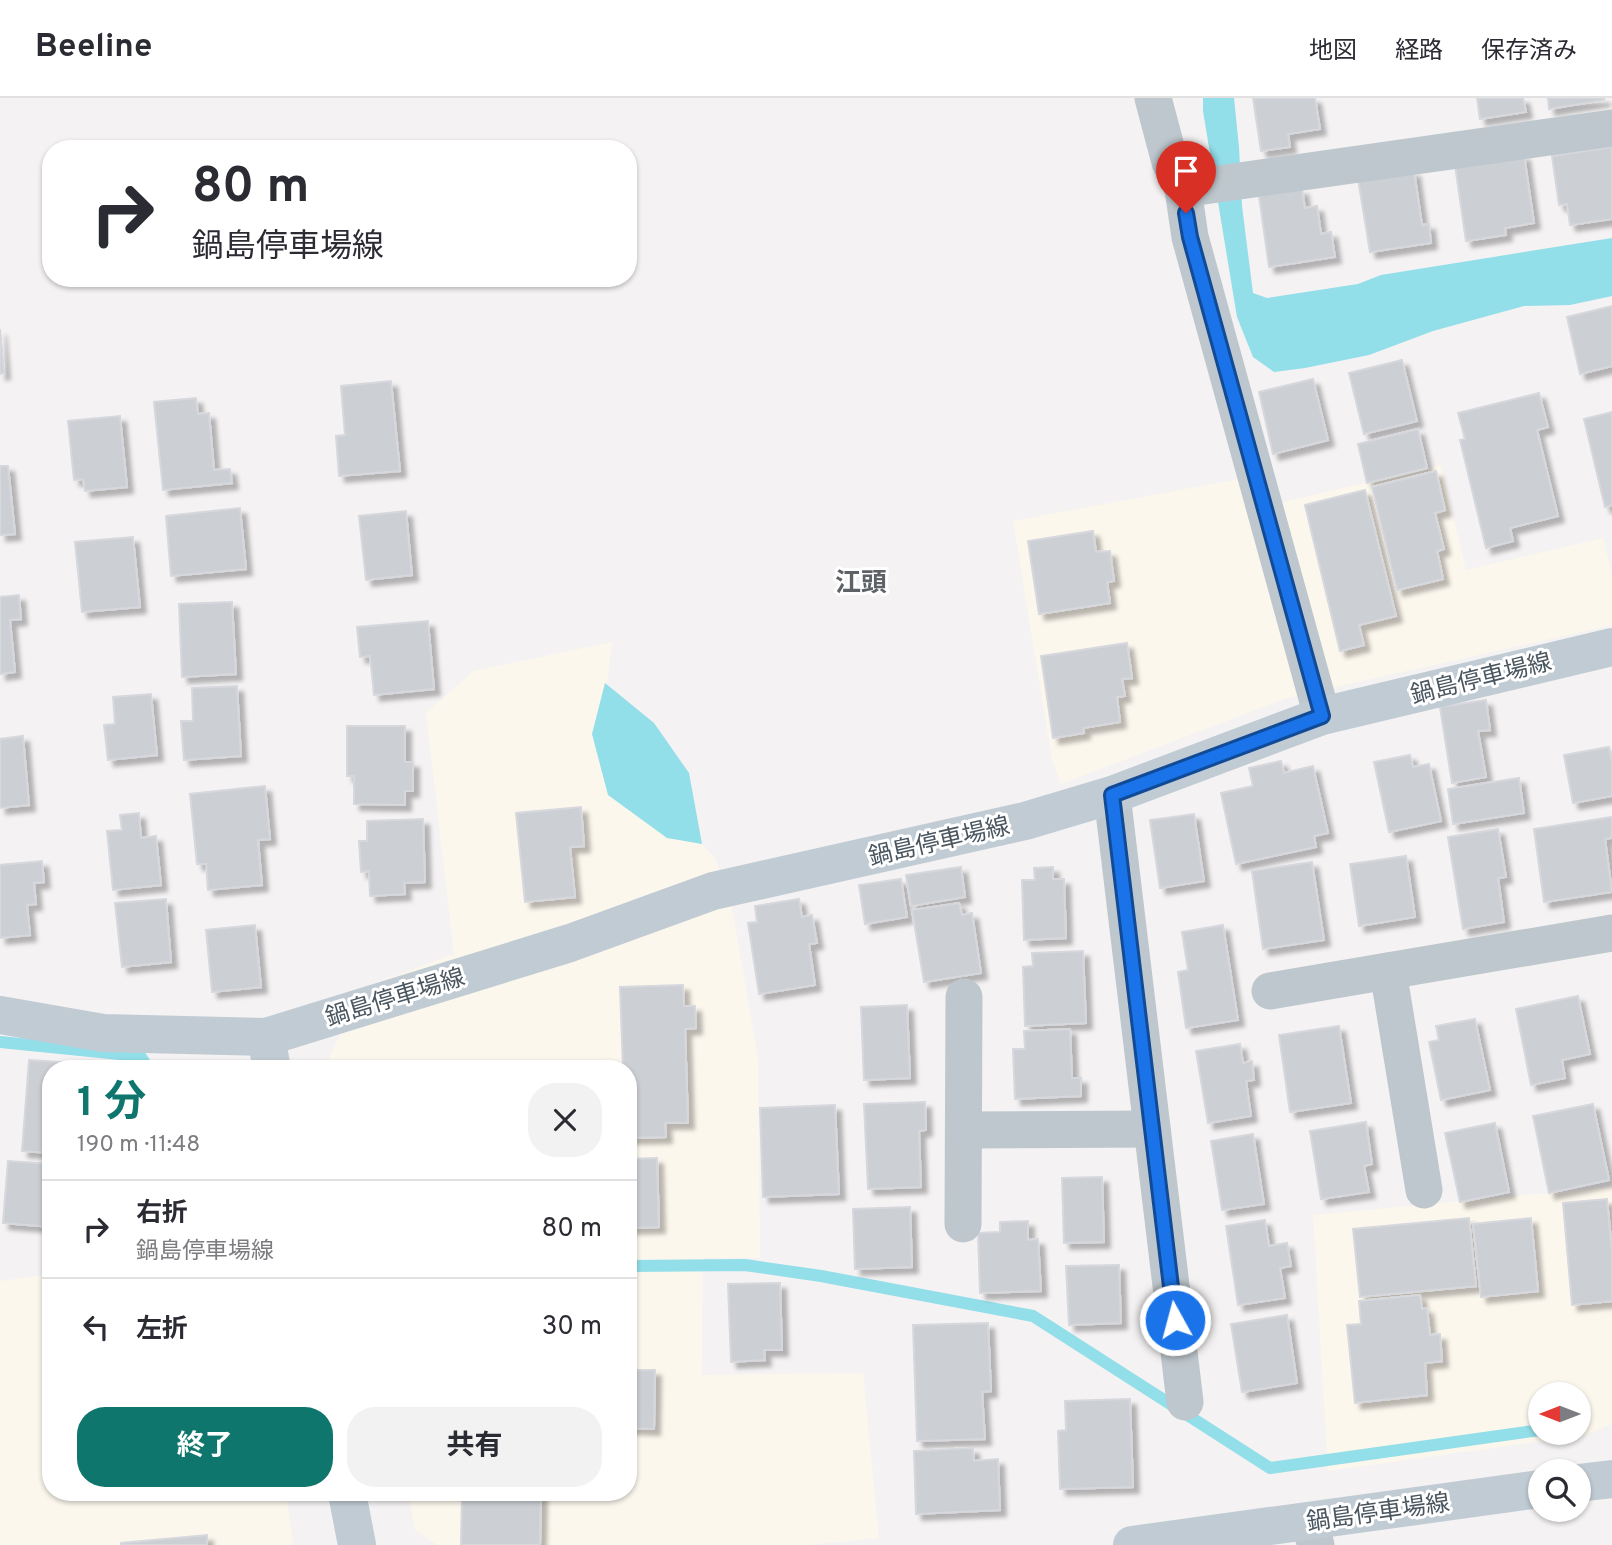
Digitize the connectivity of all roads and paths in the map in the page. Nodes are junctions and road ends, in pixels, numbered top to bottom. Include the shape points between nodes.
1 (1153, 98) edge
2 (1612, 128) edge
3 (1192, 188) junction
4 (1612, 647) edge
5 (1322, 716) junction
6 (1112, 795) junction
7 (1612, 933) edge
8 (1388, 971) junction
9 (1270, 991) dead end
10 (964, 998) dead end
11 (0, 1015) edge
12 (269, 1053) edge
13 (1152, 1129) junction
14 (964, 1130) junction
15 (1424, 1190) dead end
16 (963, 1224) dead end
17 (1185, 1402) dead end
18 (1528, 1491) edge
19 (349, 1501) edge
20 (1312, 1533) edge
21 (357, 1545) edge
22 (1132, 1545) edge

1 - 3 street via 1170,162
2 - 3 street
3 - 5 street via 1190,237
4 - 5 main road, 鍋島停車場線
5 - 6 main road, 鍋島停車場線
6 - 12 main road, 鍋島停車場線 via 1026,821 713,891
6 - 13 street
7 - 8 street
8 - 9 street
8 - 15 street
10 - 14 street
11 - 12 main road, 鍋島停車場線
13 - 14 street
13 - 17 street
14 - 16 street
18 - 20 main road, 鍋島停車場線
19 - 21 main road
20 - 22 main road, 鍋島停車場線

